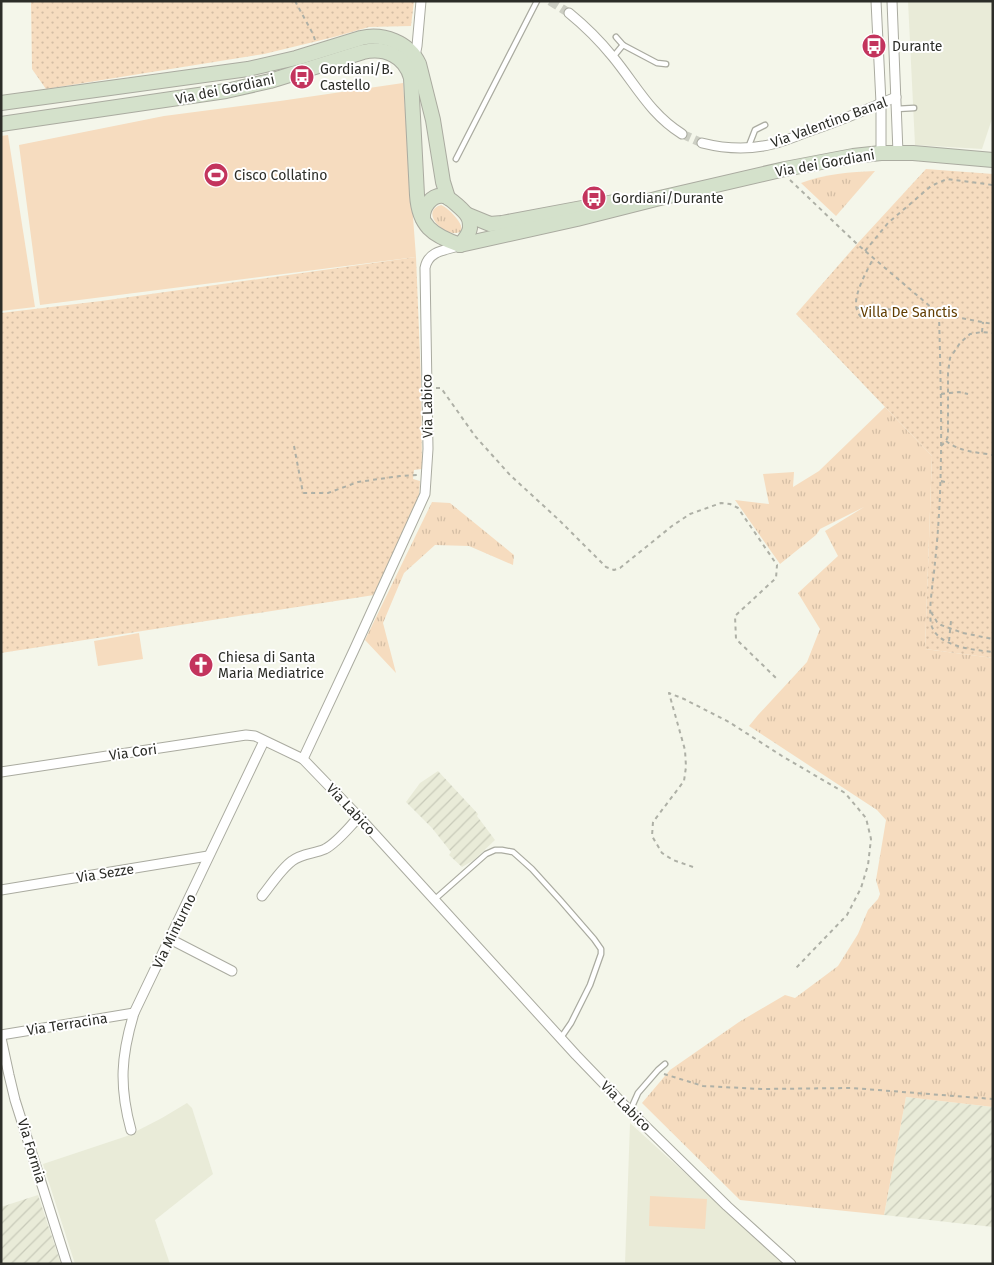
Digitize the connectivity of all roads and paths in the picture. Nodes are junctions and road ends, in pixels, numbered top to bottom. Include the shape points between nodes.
1 (295, 1) edge
2 (421, 1) edge
3 (537, 1) edge
4 (876, 1) edge
5 (892, 1) edge
6 (569, 13) tunnel mouth
7 (616, 37) dead end
8 (316, 44) dead end
9 (623, 45) junction
10 (414, 56) junction
11 (613, 57) junction
12 (666, 64) dead end
13 (896, 97) junction
14 (1, 103) edge
15 (881, 104) junction
16 (914, 108) dead end
17 (896, 109) junction
18 (1, 124) edge
19 (765, 125) dead end
20 (682, 134) tunnel mouth
21 (702, 143) tunnel mouth
22 (748, 148) junction
23 (882, 153) junction
24 (898, 153) junction
25 (456, 159) dead end
26 (993, 160) edge
27 (787, 176) dead end
28 (993, 184) edge
29 (448, 198) junction
30 (660, 198) junction
31 (468, 215) junction
32 (423, 220) junction
33 (460, 246) junction
34 (865, 251) junction
35 (874, 258) junction
36 (856, 308) junction
37 (932, 309) junction
38 (939, 314) junction
39 (861, 317) dead end
40 (983, 322) junction
41 (992, 323) edge
42 (982, 332) junction
43 (993, 333) edge
44 (426, 388) junction
45 (948, 392) junction
46 (940, 394) junction
47 (968, 394) dead end
48 (946, 442) junction
49 (294, 446) dead end
50 (941, 446) junction
51 (993, 455) edge
52 (426, 475) junction
53 (941, 481) junction
54 (949, 483) dead end
55 (930, 612) junction
56 (951, 621) dead end
57 (950, 628) junction
58 (993, 639) edge
59 (949, 642) junction
60 (993, 652) edge
61 (776, 678) dead end
62 (264, 741) junction
63 (303, 758) junction
64 (1, 772) edge
65 (359, 817) junction
66 (208, 856) junction
67 (693, 867) dead end
68 (1, 890) edge
69 (262, 896) dead end
70 (434, 900) junction
71 (170, 939) junction
72 (794, 969) dead end
73 (232, 971) dead end
74 (134, 1013) junction
75 (1, 1036) edge
76 (560, 1039) junction
77 (665, 1064) dead end
78 (658, 1070) junction
79 (993, 1099) edge
80 (630, 1111) junction
81 (131, 1130) dead end
82 (68, 1264) edge
83 (791, 1264) edge

1 - 8 path
2 - 10 street
3 - 25 lane
4 - 15 street
5 - 13 street
6 - 11 street
7 - 9 lane
9 - 11 lane
9 - 12 lane via 657,63
10 - 14 street, Via dei Gordiani via 393,40 369,36 248,69
10 - 29 street via 421,70 431,111
11 - 20 street via 652,110
13 - 15 street, Via Valentino Banal
13 - 17 street
15 - 22 street, Via Valentino Banal via 788,139
15 - 23 street
16 - 17 lane
17 - 24 street
18 - 32 street, Via dei Gordiani via 226,91 364,52 385,51 403,62 410,72 418,206
19 - 22 lane via 755,130
21 - 22 street, Via Valentino Banal
23 - 24 street, Via dei Gordiani
23 - 30 street, Via dei Gordiani via 815,163
24 - 26 street, Via dei Gordiani
27 - 34 path
28 - 34 path via 947,179 932,186 888,223
29 - 31 street
29 - 32 street via 438,196 430,201 423,211
30 - 31 street, Via dei Gordiani via 608,203 502,223 490,224
30 - 33 street, Via dei Gordiani
31 - 33 street via 470,230
32 - 33 street via 438,236
33 - 44 street, Via Labico via 436,253 425,264
34 - 35 path
35 - 36 path via 856,299
35 - 37 path
36 - 37 path
36 - 39 path
37 - 38 path
38 - 40 path
38 - 46 path
40 - 41 path
40 - 42 path
42 - 43 path
42 - 45 path via 970,334 950,358
44 - 52 street, Via Labico
44 - 61 path via 441,388 475,436 510,475 606,567 620,568 690,514 721,503 738,508 777,565 776,578 735,616 736,639
45 - 46 path
45 - 47 path
45 - 48 path
46 - 50 path
48 - 50 path
48 - 51 path via 960,450
49 - 52 path via 303,493 328,493 358,482
50 - 53 path
52 - 63 street, Via Labico via 424,494
53 - 54 path
53 - 55 path
55 - 57 path via 937,622
55 - 59 path via 936,633
56 - 57 path
57 - 58 path
57 - 59 path
59 - 60 path
62 - 63 street, Via Cori
62 - 64 street, Via Cori via 246,735
62 - 66 street, Via Minturno
63 - 65 street, Via Labico
65 - 69 street via 328,847 291,862
65 - 70 street, Via Labico
66 - 68 street, Via Sezze
66 - 71 street, Via Minturno
67 - 72 path via 662,853 652,836 653,822 684,781 686,767 685,750 669,693 729,722 845,793 866,818 872,839 862,888 847,915
70 - 76 street, Via Labico
70 - 76 lane via 486,854 495,850 512,852 544,882 594,939 601,954 590,985
71 - 73 street
71 - 74 street, Via Minturno
74 - 75 street, Via Terracina
74 - 81 street, Via Minturno via 123,1064 124,1099
75 - 82 street, Via Formia via 16,1100
76 - 80 street, Via Labico
77 - 78 lane
78 - 79 path via 703,1086 852,1088
78 - 80 lane via 638,1093
80 - 83 street, Via Labico

